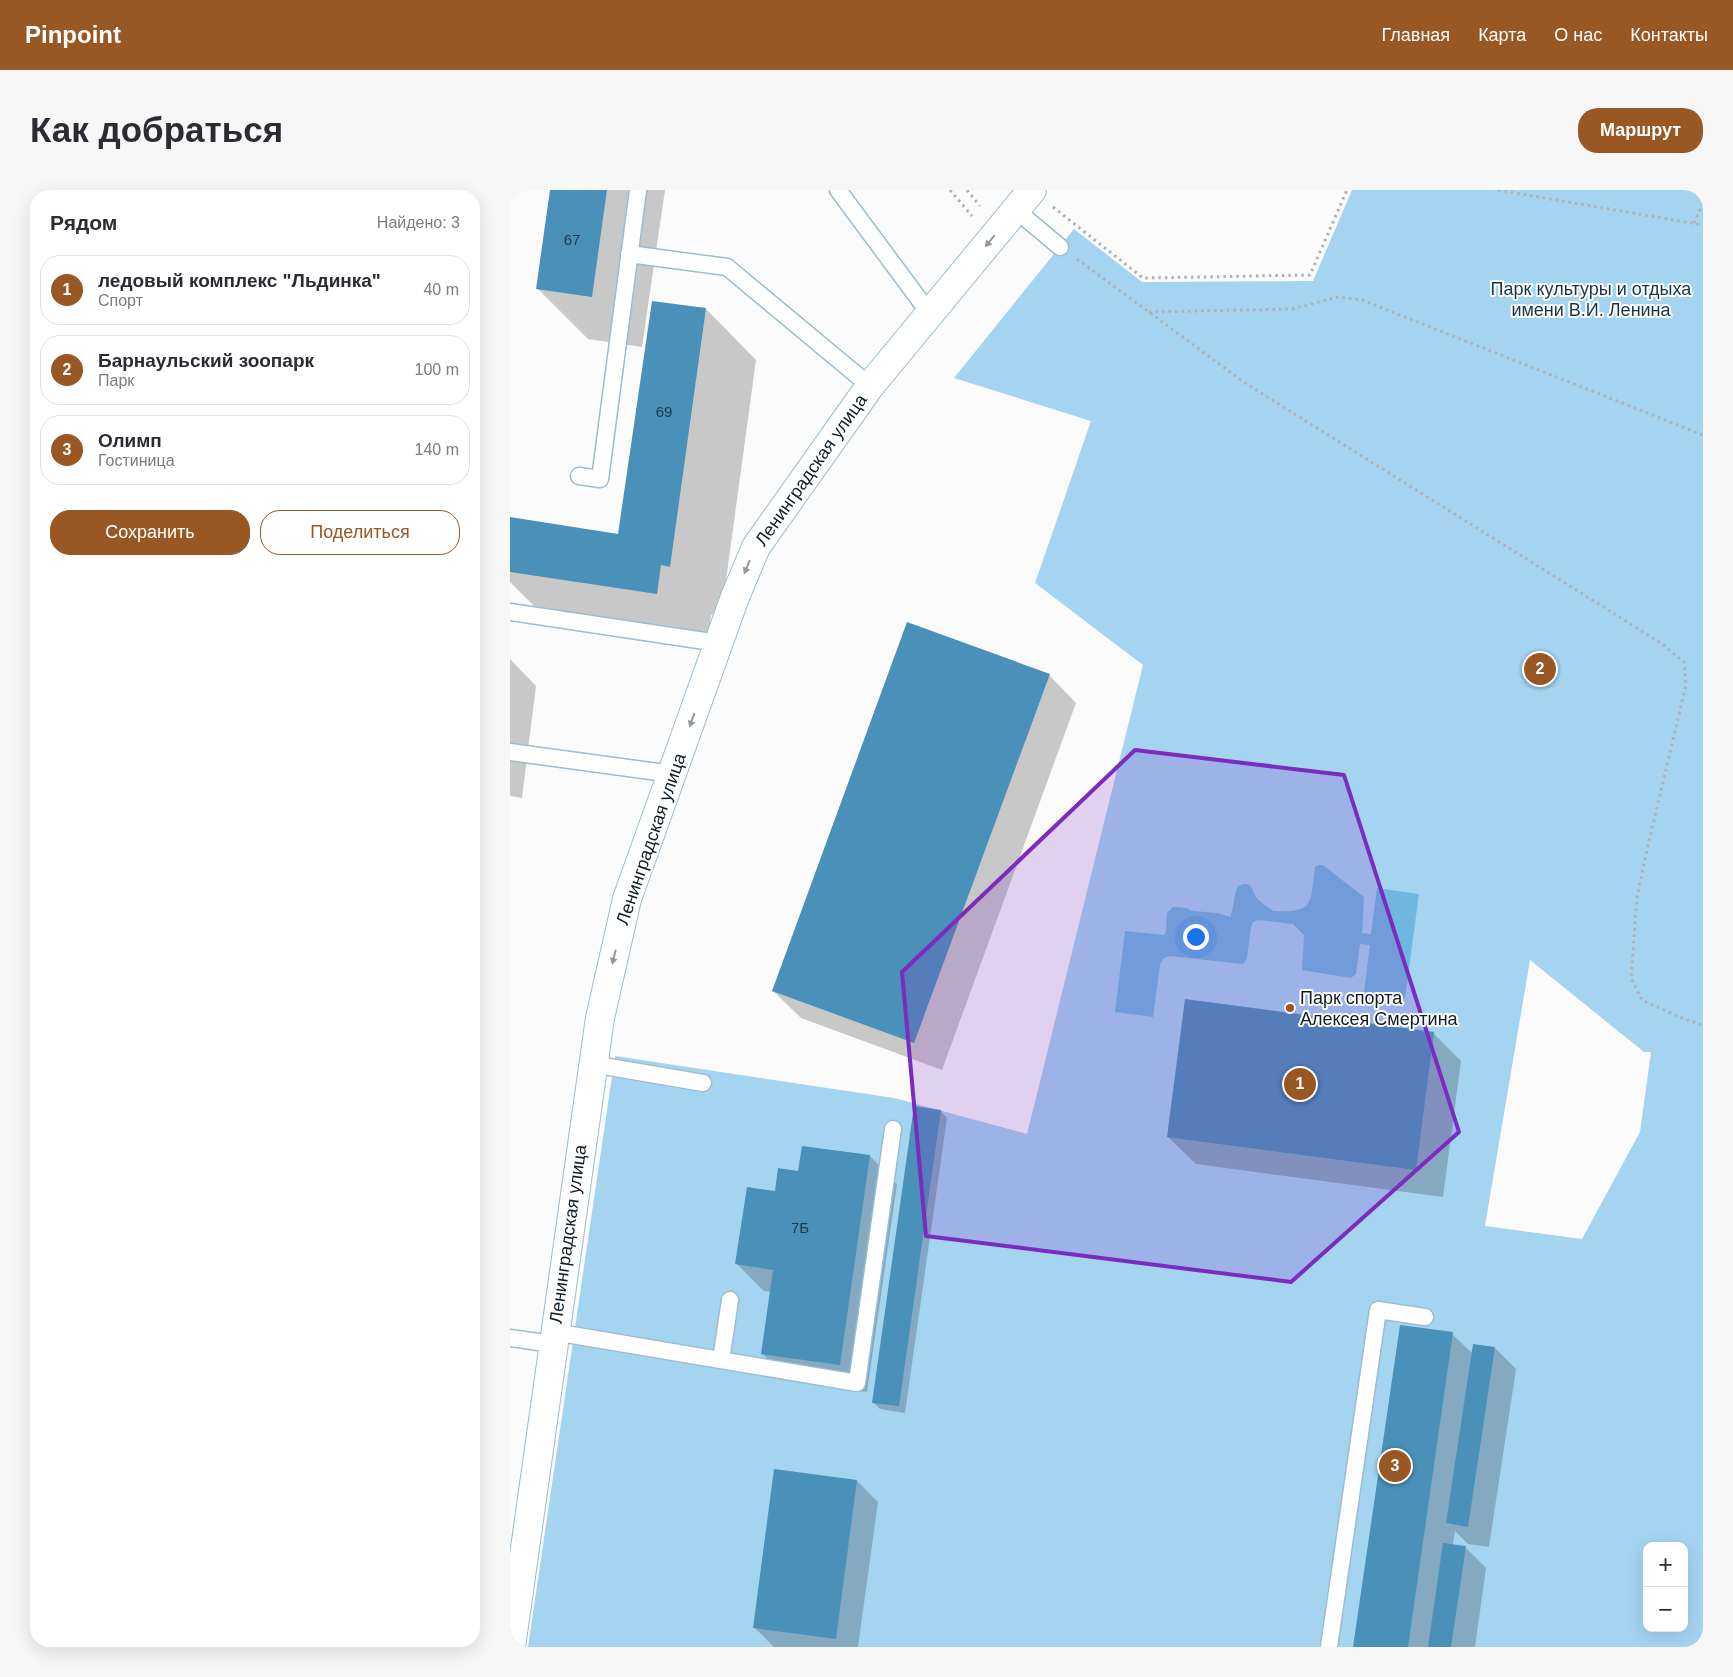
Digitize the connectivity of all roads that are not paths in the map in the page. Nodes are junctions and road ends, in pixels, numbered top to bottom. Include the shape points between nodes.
1 (638, 190) edge
2 (838, 190) edge
3 (1026, 197) edge
4 (1060, 247) road end
5 (629, 254) junction
6 (930, 314) junction
7 (870, 386) junction
8 (579, 476) dead end
9 (510, 612) edge
10 (718, 643) junction
11 (510, 752) edge
12 (673, 774) junction
13 (592, 1064) junction
14 (702, 1083) dead end
15 (893, 1129) dead end
16 (730, 1300) dead end
17 (1425, 1316) dead end
18 (510, 1338) edge
19 (554, 1338) junction
20 (721, 1360) junction
21 (511, 1647) edge
22 (1330, 1647) edge

1 - 5 lane
2 - 6 lane
3 - 4 lane
3 -> 6 street, Ленинградская улица
5 - 7 lane via 727,267
5 - 8 lane via 600,479
6 - 7 street, Ленинградская улица
7 -> 10 street, Ленинградская улица via 756,547
9 - 10 lane
10 -> 12 street, Ленинградская улица
11 - 12 lane
12 -> 13 street, Ленинградская улица via 627,900
13 - 14 lane
13 - 19 street, Ленинградская улица
15 - 20 lane via 857,1383
16 - 20 lane
17 - 22 lane via 1378,1310
18 - 19 lane
19 - 20 lane
19 - 21 street, Ленинградская улица

